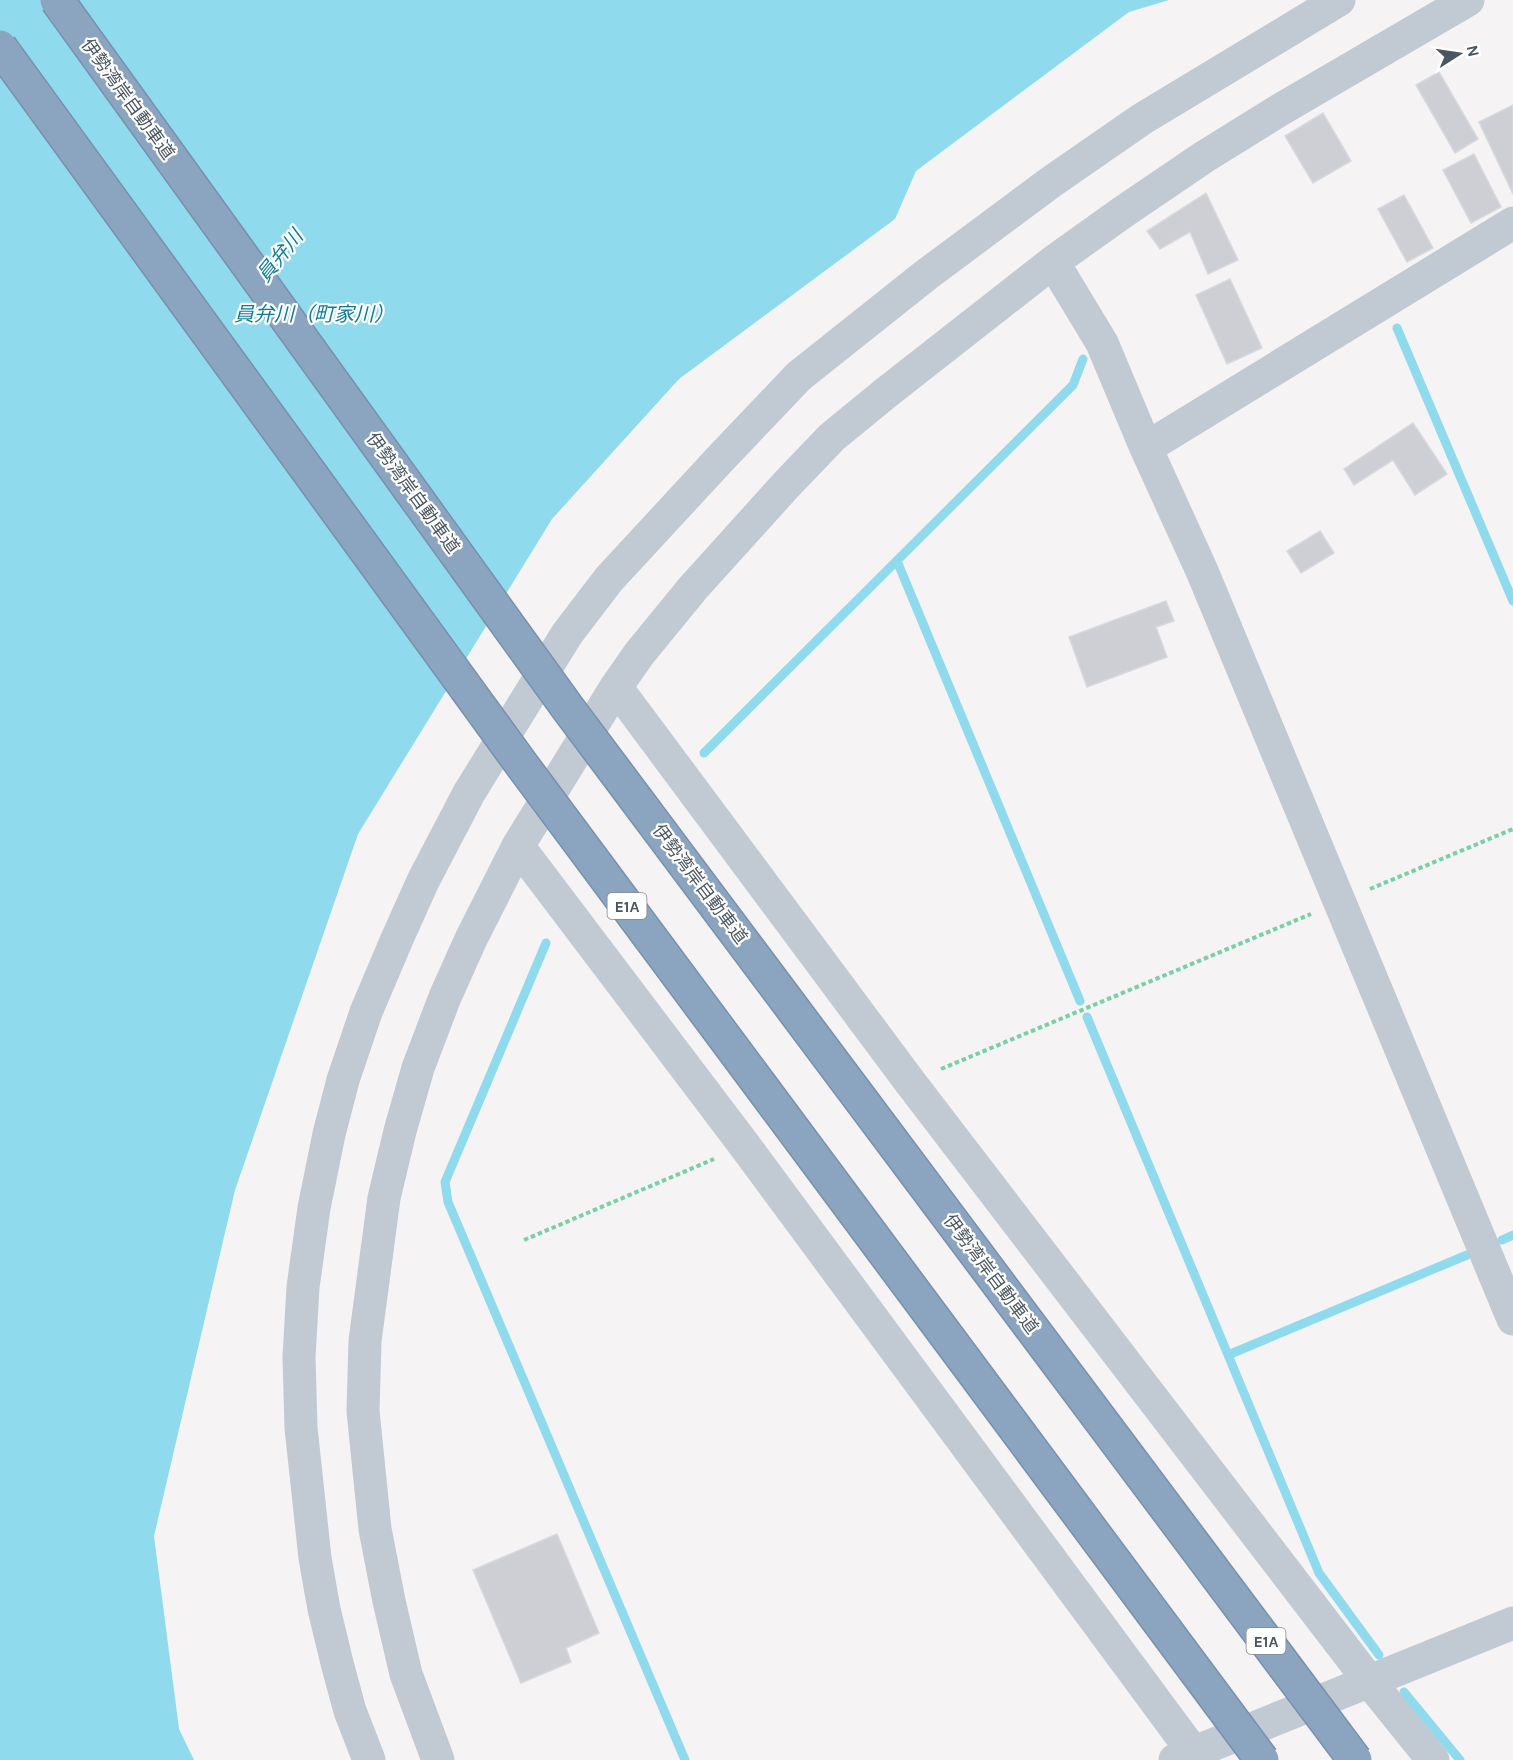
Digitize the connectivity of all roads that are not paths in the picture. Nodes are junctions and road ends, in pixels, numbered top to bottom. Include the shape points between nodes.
1 (57, 0) edge
2 (1339, 0) edge
3 (1468, 0) edge
4 (0, 47) edge
5 (1513, 223) edge
6 (1053, 262) junction
7 (1146, 448) junction
8 (616, 687) junction
9 (518, 846) junction
10 (1513, 1319) edge
11 (1177, 1522) junction
12 (1513, 1623) edge
13 (1370, 1682) junction
14 (1189, 1757) edge
15 (369, 1760) edge
16 (438, 1760) edge
17 (1262, 1760) edge
18 (1355, 1760) edge
19 (1376, 1760) edge
20 (1433, 1760) edge

1 - 11 highway, 伊勢湾岸自動車道 / E1A, bridge via 567,707
2 - 15 street via 1142,119 1051,182 799,376 609,579 567,634 469,793 397,939 347,1068 322,1166 303,1287 299,1357 301,1428 315,1558 337,1663
3 - 6 street via 1204,157
4 - 17 highway, E1A, bridge via 522,765
5 - 7 street
6 - 7 street via 1102,343
6 - 8 street via 832,437 693,588
7 - 10 street via 1202,571
8 - 9 street
8 - 13 street via 910,1082
9 - 14 street via 745,1146
9 - 16 street via 449,987 418,1068 384,1198 365,1341 363,1411 375,1529 406,1674
11 - 18 highway, 伊勢湾岸自動車道 / E1A, bridge
11 - 19 highway, bridge
12 - 13 street
13 - 14 street
13 - 20 street

